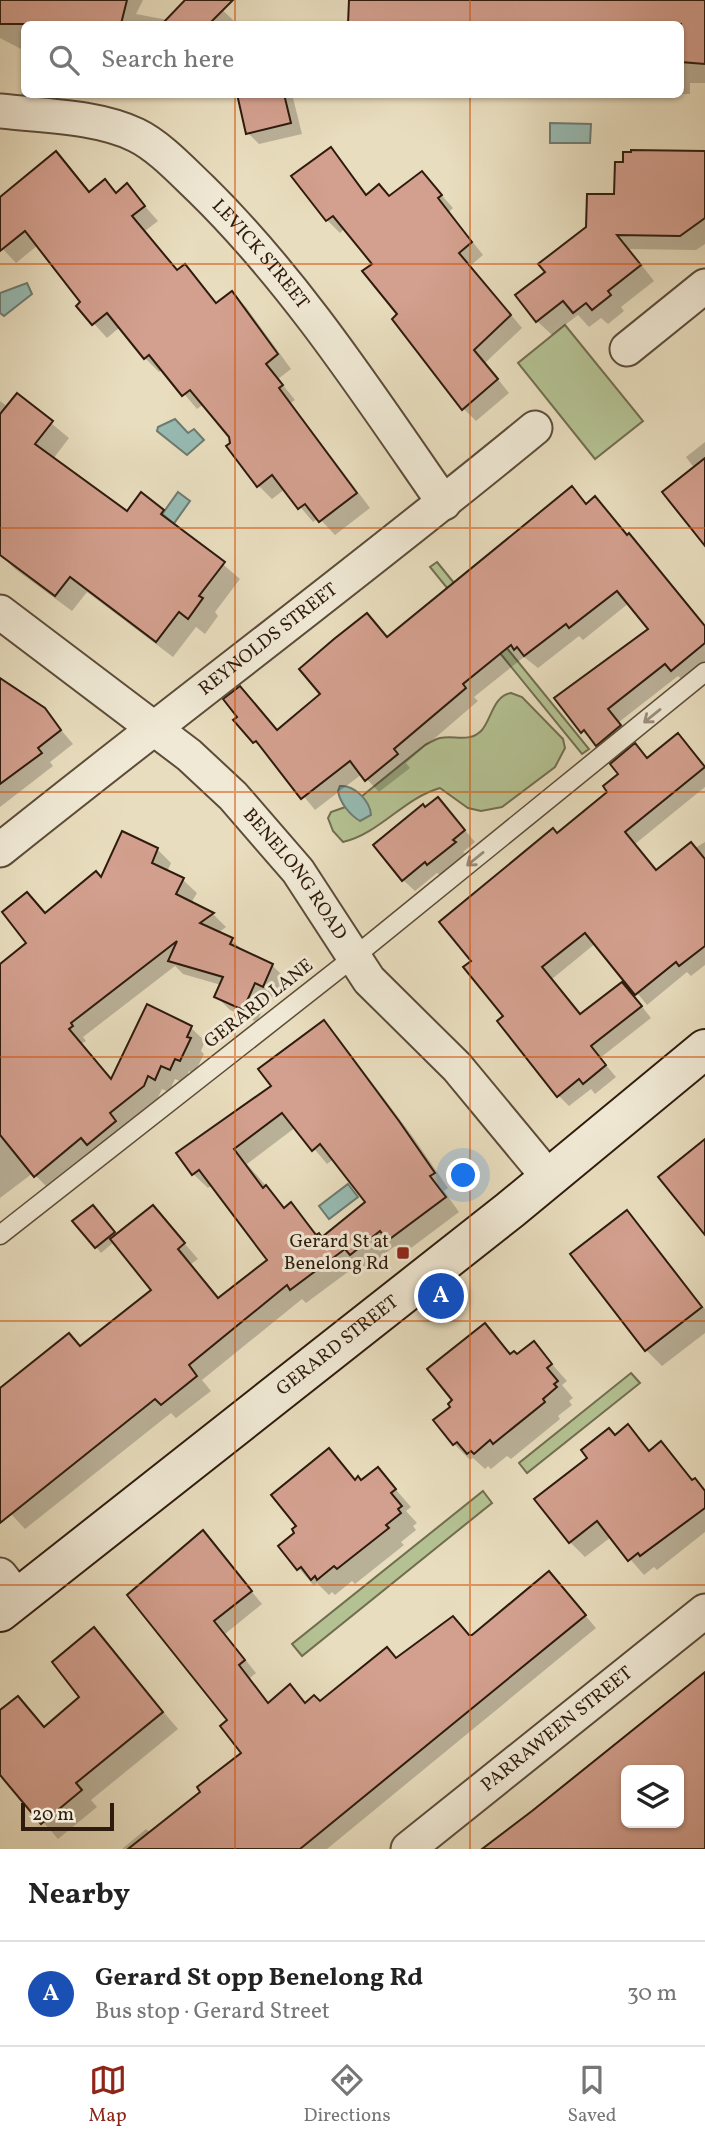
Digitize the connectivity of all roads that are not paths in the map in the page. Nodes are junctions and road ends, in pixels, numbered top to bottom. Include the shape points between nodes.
1 (0, 111) edge
2 (705, 286) edge
3 (627, 349) dead end
4 (536, 428) dead end
5 (444, 503) junction
6 (0, 612) edge
7 (705, 673) edge
8 (153, 728) junction
9 (0, 850) edge
10 (354, 957) junction
11 (705, 1049) edge
12 (549, 1178) junction
13 (0, 1235) edge
14 (6, 1595) edge
15 (705, 1611) edge
16 (408, 1849) edge

1 - 5 street, LEVICK STREET via 101,124 136,135 182,170 234,221 332,344
2 - 3 street
4 - 5 street, REYNOLDS STREET
5 - 8 street, REYNOLDS STREET
6 - 8 street, BENELONG ROAD
7 -> 10 lane, GERARD LANE
8 - 9 street, REYNOLDS STREET
8 - 10 street, BENELONG ROAD via 189,755 266,832
10 - 12 street, BENELONG ROAD via 369,980 457,1067
10 - 13 lane, GERARD LANE
11 - 12 main road, GERARD STREET
12 - 14 main road, GERARD STREET
15 - 16 street, PARRAWEEN STREET

